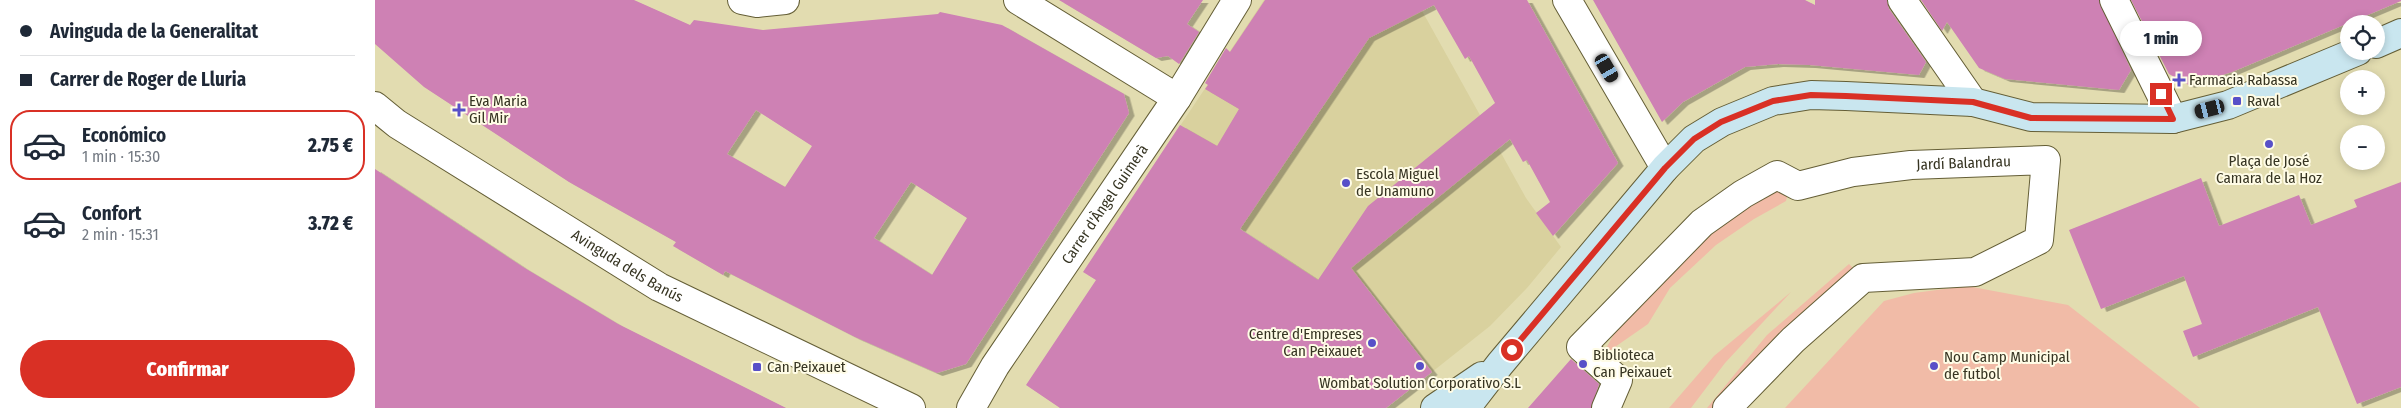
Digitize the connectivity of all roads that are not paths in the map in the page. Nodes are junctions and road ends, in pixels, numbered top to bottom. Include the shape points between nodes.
1 (742, 0) edge
2 (785, 0) edge
3 (1017, 0) edge
4 (1237, 0) edge
5 (1567, 0) edge
6 (1902, 0) edge
7 (2114, 0) edge
8 (2401, 33) edge
9 (2385, 40) edge
10 (2340, 58) edge
11 (1177, 98) junction
12 (1973, 102) junction
13 (375, 106) edge
14 (2173, 119) junction
15 (1665, 168) junction
16 (1500, 364) junction
17 (901, 405) edge
18 (971, 408) edge
19 (1435, 408) edge
20 (1466, 408) edge
21 (1606, 408) edge
22 (1727, 408) edge

1 - 2 street via 757,3
3 - 11 street
4 - 11 street, Carrer d'Àngel Guimerà
5 - 15 street
6 - 12 street
7 - 14 street
8 - 9 street
10 - 14 street via 2228,104
11 - 18 street, Carrer d'Àngel Guimerà via 995,366
12 - 14 street via 2031,118
12 - 15 street via 1811,95 1773,101 1708,130 1694,139
13 - 17 street, Avinguda dels Banús via 397,124 659,287
15 - 16 street
16 - 19 street
16 - 20 street
21 - 22 street, Jardí Balandrau via 1618,380 1581,348 1702,223 1743,194 1777,175 1798,186 1853,172 1911,164 2046,160 2039,240 1975,272 1863,278 1793,340

